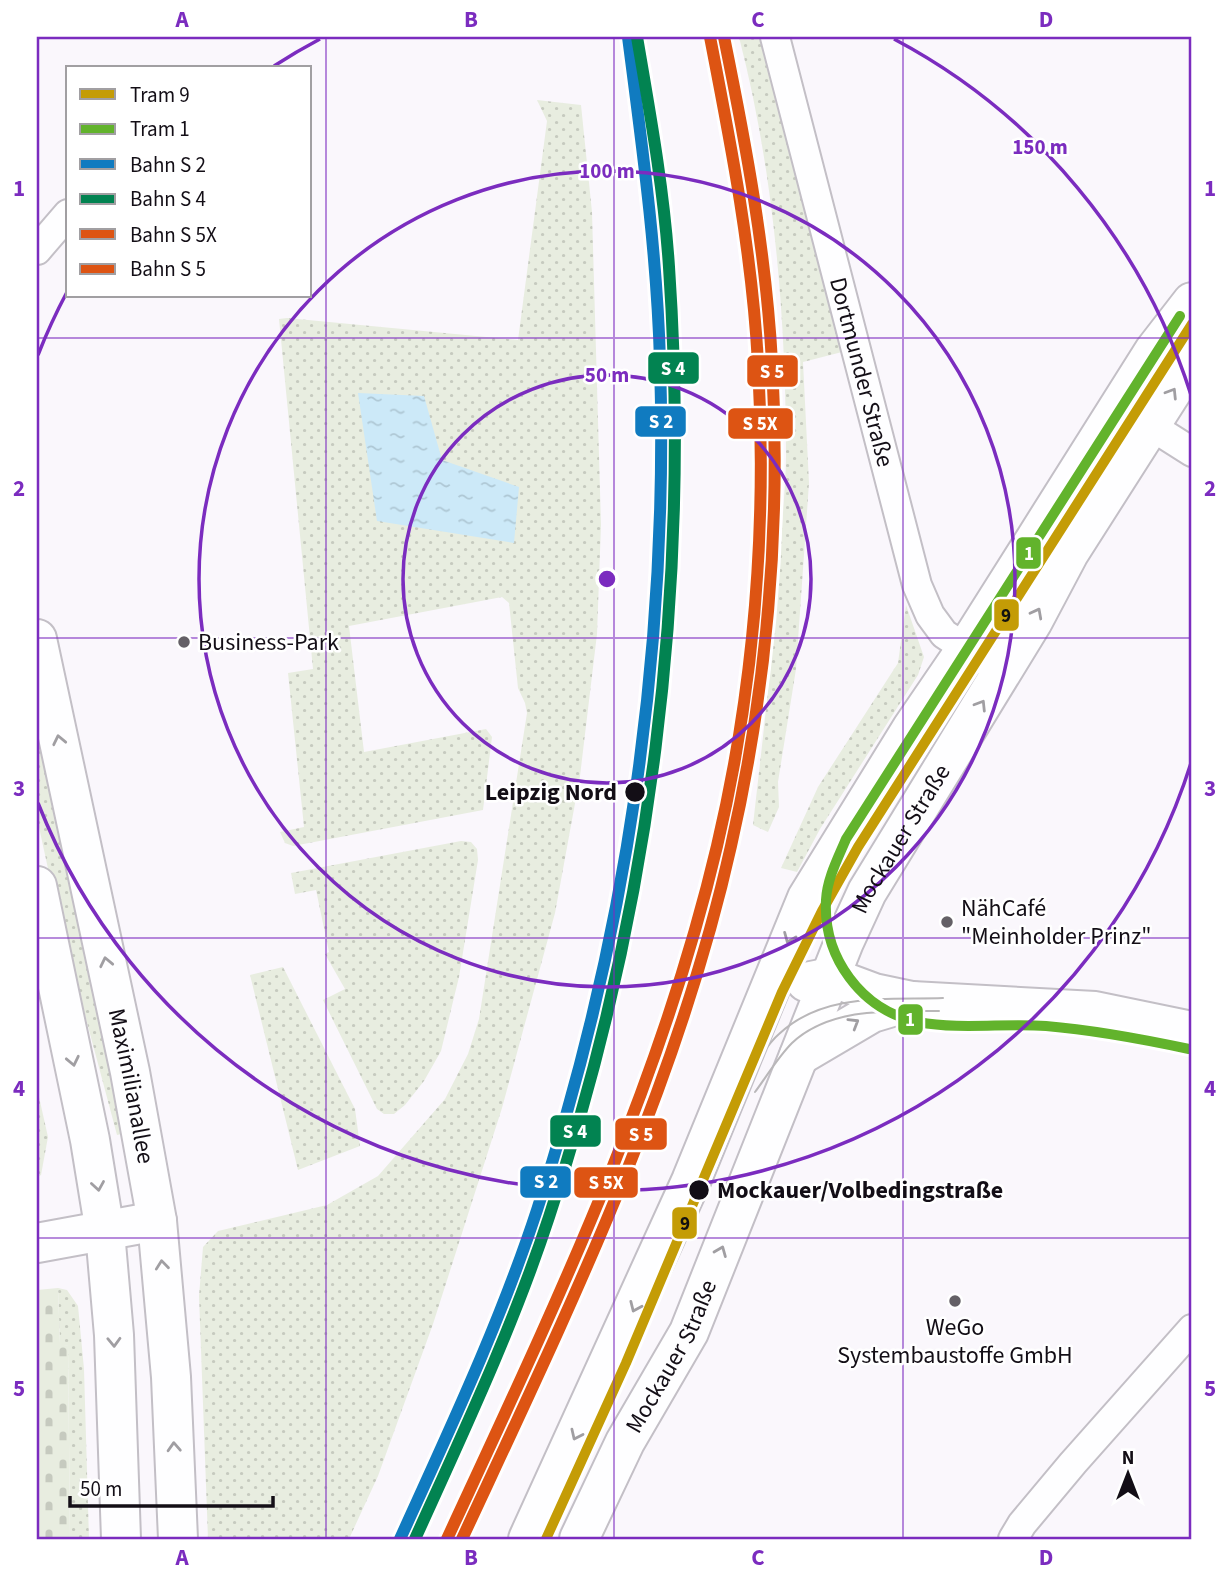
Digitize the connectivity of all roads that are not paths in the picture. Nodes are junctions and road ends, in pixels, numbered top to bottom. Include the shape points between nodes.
1 (775, 37) edge
2 (66, 216) edge
3 (37, 250) edge
4 (1192, 302) edge
5 (1192, 360) edge
6 (1151, 426) junction
7 (1192, 452) edge
8 (37, 639) edge
9 (966, 649) junction
10 (1002, 672) junction
11 (819, 878) junction
12 (37, 886) edge
13 (831, 977) junction
14 (912, 1000) junction
15 (762, 1006) junction
16 (1192, 1031) edge
17 (799, 1056) junction
18 (157, 1222) junction
19 (105, 1232) junction
20 (37, 1243) edge
21 (1192, 1329) edge
22 (121, 1539) edge
23 (178, 1539) edge
24 (528, 1539) edge
25 (579, 1539) edge
26 (1013, 1539) edge

1 - 9 street, Dortmunder Straße via 917,584 944,634
2 - 3 street
4 - 9 main road, Mockauer Straße via 1154,351
6 -> 5 main road, Mockauer Straße
6 - 7 street
10 -> 6 main road, Mockauer Straße via 1069,553
18 -> 8 main road, Maximilianallee via 130,1072
9 - 10 street, Dortmunder Straße
9 - 11 main road, Mockauer Straße
13 -> 10 main road, Mockauer Straße via 867,892
11 - 13 main road
11 -> 15 main road, Mockauer Straße via 797,918
12 -> 19 main road, Maximilianallee
13 - 14 main road via 874,993
13 - 15 main road via 799,984
13 - 17 main road, Mockauer Straße
14 - 16 main road via 1095,1012
17 -> 14 main road via 872,1013
15 -> 24 main road, Mockauer Straße via 691,1181
25 -> 17 main road, Mockauer Straße via 625,1442 689,1332
18 - 19 main road
23 -> 18 main road, Maximilianallee via 171,1377
19 - 20 main road
19 -> 22 main road, Maximilianallee via 114,1323
21 - 26 street via 1073,1463

